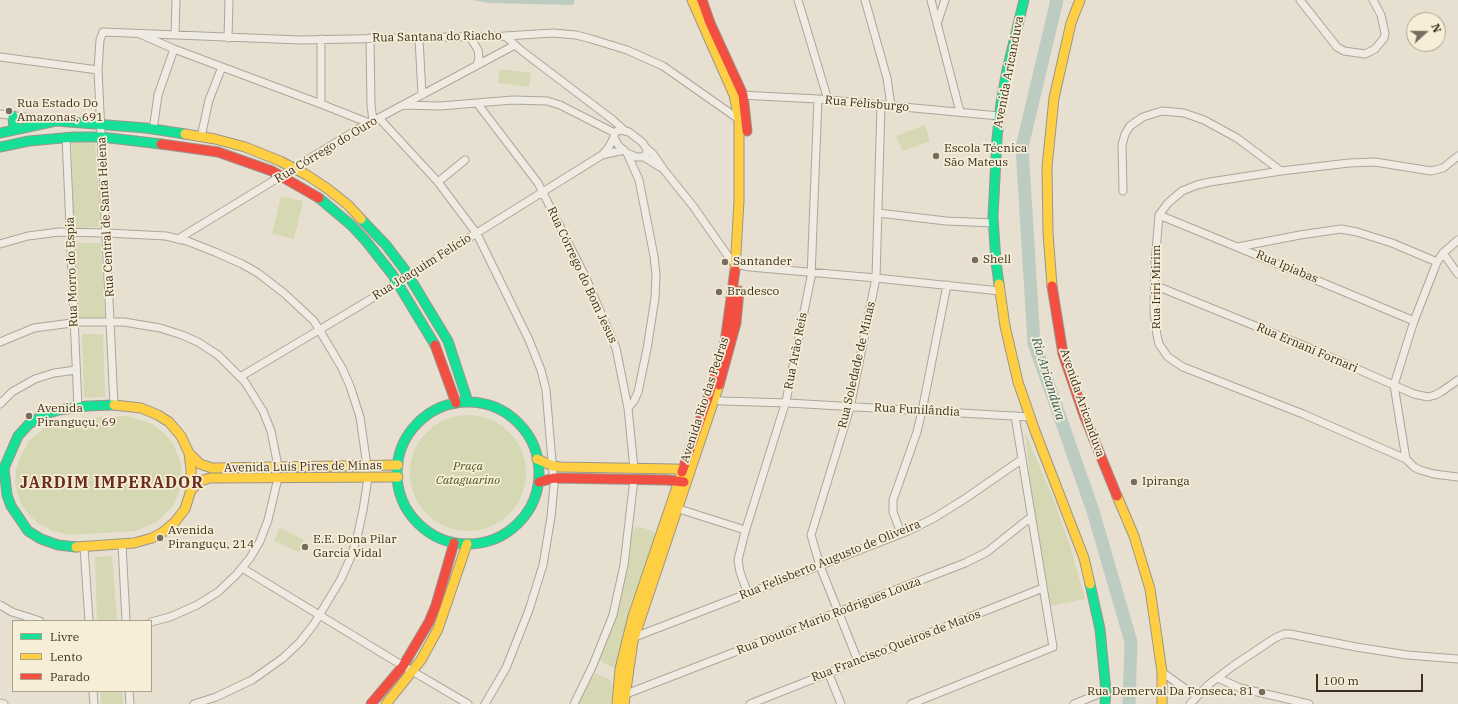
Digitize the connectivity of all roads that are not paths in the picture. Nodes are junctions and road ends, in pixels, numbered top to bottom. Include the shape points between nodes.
1 (176, 0) edge
2 (229, 0) edge
3 (692, 0) edge
4 (798, 0) edge
5 (865, 0) edge
6 (931, 0) edge
7 (946, 0) edge
8 (1024, 0) edge
9 (1080, 0) edge
10 (1300, 0) edge
11 (1374, 0) edge
12 (704, 3) edge
13 (937, 24) junction
14 (105, 32) joint
15 (136, 32) junction
16 (175, 34) junction
17 (505, 36) junction
18 (470, 37) junction
19 (228, 38) junction
20 (370, 38) junction
21 (419, 38) junction
22 (321, 39) junction
23 (515, 45) junction
24 (174, 49) junction
25 (0, 57) edge
26 (477, 65) junction
27 (222, 67) junction
28 (98, 70) junction
29 (422, 95) junction
30 (738, 95) junction
31 (818, 99) junction
32 (828, 100) junction
33 (477, 103) junction
34 (321, 104) junction
35 (403, 105) junction
36 (881, 105) junction
37 (891, 106) junction
38 (960, 112) junction
39 (0, 114) edge
40 (13, 116) junction
41 (999, 116) junction
42 (374, 121) junction
43 (743, 121) junction
44 (56, 122) junction
45 (101, 124) junction
46 (14, 130) junction
47 (153, 130) junction
48 (624, 130) junction
49 (0, 133) edge
50 (615, 135) junction
51 (66, 137) junction
52 (102, 137) junction
53 (201, 137) junction
54 (0, 147) edge
55 (647, 149) junction
56 (626, 152) junction
57 (602, 155) junction
58 (1458, 156) edge
59 (643, 157) junction
60 (465, 160) dead end
61 (294, 169) junction
62 (664, 170) junction
63 (1281, 171) junction
64 (282, 176) junction
65 (639, 180) junction
66 (438, 182) junction
67 (1124, 191) dead end
68 (543, 192) junction
69 (878, 213) junction
70 (1159, 215) junction
71 (994, 223) junction
72 (70, 232) junction
73 (106, 233) junction
74 (477, 234) junction
75 (178, 239) junction
76 (1458, 240) edge
77 (0, 244) edge
78 (1237, 246) junction
79 (1443, 253) junction
80 (1437, 262) junction
81 (738, 264) junction
82 (811, 272) junction
83 (1458, 274) edge
84 (408, 276) junction
85 (876, 278) junction
86 (397, 282) junction
87 (947, 285) junction
88 (1154, 285) junction
89 (1000, 291) junction
90 (1414, 321) junction
91 (74, 322) junction
92 (111, 322) junction
93 (320, 330) junction
94 (0, 342) edge
95 (76, 370) junction
96 (240, 377) junction
97 (1458, 380) edge
98 (1394, 385) junction
99 (712, 400) junction
100 (468, 402) junction
101 (456, 403) junction
102 (786, 403) junction
103 (0, 404) edge
104 (114, 405) junction
105 (78, 406) junction
106 (850, 406) junction
107 (628, 408) junction
108 (922, 411) junction
109 (1015, 416) junction
110 (1030, 417) junction
111 (189, 454) junction
112 (537, 458) junction
113 (1406, 459) junction
114 (1021, 460) junction
115 (3, 464) edge
116 (398, 465) junction
117 (278, 466) junction
118 (367, 466) junction
119 (553, 466) junction
120 (634, 469) junction
121 (687, 470) junction
122 (1458, 476) edge
123 (398, 477) junction
124 (278, 478) junction
125 (368, 478) junction
126 (554, 478) junction
127 (634, 479) junction
128 (538, 482) junction
129 (683, 482) junction
130 (0, 487) edge
131 (191, 490) junction
132 (7, 495) junction
133 (679, 508) junction
134 (1031, 517) junction
135 (746, 530) junction
136 (901, 533) junction
137 (454, 543) junction
138 (122, 544) junction
139 (467, 544) junction
140 (84, 547) junction
141 (820, 566) junction
142 (242, 568) junction
143 (1043, 588) junction
144 (748, 594) junction
145 (0, 605) edge
146 (838, 612) junction
147 (320, 616) junction
148 (37, 620) edge
149 (89, 620) edge
150 (126, 620) edge
151 (152, 622) edge
152 (631, 638) junction
153 (1458, 659) edge
154 (858, 661) junction
155 (402, 666) junction
156 (412, 671) junction
157 (828, 672) junction
158 (1162, 672) junction
159 (1218, 678) junction
160 (1106, 691) junction
161 (93, 692) edge
162 (129, 692) edge
163 (1198, 695) junction
164 (620, 700) edge
165 (0, 703) edge
166 (4, 704) edge
167 (94, 704) edge
168 (130, 704) edge
169 (195, 704) edge
170 (371, 704) edge
171 (386, 704) edge
172 (468, 704) edge
173 (485, 704) edge
174 (574, 704) edge
175 (750, 704) edge
176 (841, 704) edge
177 (911, 704) edge
178 (1074, 704) edge
179 (1105, 704) edge
180 (1162, 704) edge
181 (1190, 704) edge
182 (1309, 704) edge

1 - 16 street
2 - 19 street
3 - 30 main road, Avenida Rio das Pedras
4 - 32 street
5 - 37 street via 887,78
6 - 13 street
7 - 13 street
8 - 41 main road, Avenida Aricanduva
9 - 158 main road, Avenida Aricanduva via 1071,23 1054,98 1047,167 1052,292 1063,354 1084,416 1134,536 1150,589
10 - 11 street via 1337,47 1344,51 1364,54 1375,49 1385,33 1381,14
12 - 30 main road, Avenida Rio das Pedras
13 - 38 street
14 - 15 street, Rua Santana do Riacho
14 - 28 street, Rua Central de Santa Helena via 102,33 100,40
15 - 16 street, Rua Santana do Riacho
15 - 24 street
16 - 19 street, Rua Santana do Riacho
17 - 18 street, Rua Santana do Riacho
17 - 23 street
17 - 43 street, Rua Santana do Riacho via 553,33 576,35 627,50 663,66
18 - 21 street, Rua Santana do Riacho
18 - 26 street via 478,50
19 - 22 street, Rua Santana do Riacho
20 - 21 street, Rua Santana do Riacho
20 - 22 street, Rua Santana do Riacho
20 - 42 street via 371,105
21 - 29 street
22 - 34 street
23 - 26 street, Rua Córrego do Ouro
23 - 48 street
24 - 27 street
24 - 47 street via 158,95
25 - 28 street
26 - 29 street, Rua Córrego do Ouro
27 - 34 street
27 - 53 street via 209,100
28 - 45 street, Rua Central de Santa Helena
29 - 35 street, Rua Córrego do Ouro
30 - 31 street, Rua Felisburgo
30 - 43 main road, Avenida Rio das Pedras via 746,114
31 - 32 street, Rua Felisburgo
31 - 82 street, Rua Arão Reis
32 - 36 street, Rua Felisburgo
33 - 35 street
33 - 50 street via 547,101 560,105
33 - 68 street, Rua Córrego do Bom Jesus
34 - 42 street
35 - 42 street, Rua Córrego do Ouro
36 - 37 street, Rua Felisburgo
36 - 69 street, Rua Soledade de Minas
37 - 38 street, Rua Felisburgo
38 - 41 street, Rua Felisburgo
39 - 40 street
40 - 44 street
40 - 46 main road
41 - 71 main road, Avenida Aricanduva
42 - 61 street, Rua Córrego do Ouro
42 - 66 street
43 - 81 main road, Avenida Rio das Pedras
44 - 45 main road
44 - 46 main road
44 - 51 main road
45 - 47 main road
45 - 52 street, Rua Central de Santa Helena
46 - 49 main road
47 - 53 main road
48 - 50 street via 617,131
48 - 55 street via 637,138
50 - 56 street via 618,145
50 - 57 street, Rua Joaquim Felício via 610,147
51 - 52 main road
51 - 54 main road
51 - 72 street, Rua Morro do Espia
52 - 64 main road via 218,152
52 - 73 street, Rua Central de Santa Helena
53 - 61 main road via 245,147
55 - 59 street
55 - 62 street
56 - 57 street, Rua Joaquim Felício
56 - 59 street
56 - 65 street
57 - 68 street, Rua Joaquim Felício
58 - 63 street via 1443,168 1431,171 1375,162
59 - 62 street
59 - 65 street via 639,167
60 - 66 street
61 - 64 street, Rua Córrego do Ouro
61 - 84 main road via 328,189 348,205 386,245
62 - 81 street via 728,256
63 - 67 street via 1237,138 1204,120 1184,113 1162,112 1136,121 1125,134 1122,145
63 - 70 street via 1197,185 1175,196
64 - 75 street, Rua Córrego do Ouro
64 - 86 main road via 319,198 351,225
65 - 107 street via 656,278 648,342 638,392
66 - 74 street
68 - 74 street, Rua Joaquim Felício
68 - 107 street, Rua Córrego do Bom Jesus via 585,276 616,348
69 - 71 street via 946,221
69 - 85 street, Rua Soledade de Minas
70 - 78 street, Rua Ipiabas
70 - 88 street, Rua Iriri Mirim
71 - 89 main road, Avenida Aricanduva
72 - 73 street
72 - 77 street via 28,236
72 - 91 street, Rua Morro do Espia
73 - 75 street
73 - 92 street, Rua Central de Santa Helena
74 - 84 street, Rua Joaquim Felício
74 - 119 street via 541,370 546,390
75 - 93 street via 215,252 258,273 285,294
76 - 79 street
78 - 80 street via 1340,229 1357,232
78 - 90 street, Rua Ipiabas
79 - 80 street
79 - 83 street
80 - 90 street
81 - 82 street
81 - 99 main road, Avenida Rio das Pedras via 736,323
82 - 85 street
82 - 102 street, Rua Arão Reis
84 - 86 street, Rua Joaquim Felício
84 - 100 main road via 448,341
85 - 87 street
85 - 106 street, Rua Soledade de Minas
86 - 93 street, Rua Joaquim Felício
86 - 101 main road via 436,347
87 - 89 street
87 - 108 street
88 - 98 street, Rua Ernani Fornari
88 - 113 street, Rua Iriri Mirim via 1154,312 1159,344 1173,362
89 - 110 main road, Avenida Aricanduva via 1018,382
90 - 98 street
91 - 92 street
91 - 94 street via 34,328
91 - 95 street, Rua Morro do Espia
92 - 96 street via 144,325 182,335 218,355
92 - 104 street, Rua Central de Santa Helena
93 - 96 street, Rua Joaquim Felício
93 - 118 street via 353,392 360,417
95 - 103 street via 34,379 12,392
95 - 105 street, Rua Morro do Espia
96 - 117 street via 263,411 271,431
97 - 98 street, Rua Ernani Fornari via 1441,392 1428,396 1414,394
98 - 113 street
99 - 102 street, Rua Funilândia
99 - 121 main road, Avenida Rio das Pedras
100 - 101 main road
100 - 112 main road via 491,407 512,418 528,436
101 - 116 main road via 442,407 417,424 401,450
102 - 106 street, Rua Funilândia
102 - 135 street, Rua Arão Reis
104 - 105 main road
104 - 111 main road via 141,408 164,418 181,436
105 - 115 main road via 45,414 29,424 18,436
106 - 108 street, Rua Funilândia
106 - 141 street, Rua Soledade de Minas via 812,530 811,539
107 - 120 street, Rua Córrego do Bom Jesus
108 - 109 street, Rua Funilândia
108 - 136 street via 893,500 892,512
109 - 110 street, Rua Funilândia
109 - 114 street
110 - 160 main road, Avenida Aricanduva via 1084,558 1100,629
111 - 117 main road, Avenida Luís Pires de Minas via 200,464 212,468
111 - 131 main road
112 - 119 main road
112 - 128 main road
113 - 122 street, Rua Iriri Mirim via 1420,470
114 - 134 street
114 - 136 street, Rua Felisberto Augusto de Oliveira via 934,518
115 - 132 main road
116 - 118 main road, Avenida Luís Pires de Minas
116 - 123 main road
117 - 118 main road, Avenida Luís Pires de Minas
119 - 120 main road
119 - 126 street
120 - 121 main road
121 - 129 main road, Avenida Rio das Pedras
123 - 125 main road, Avenida Luís Pires de Minas
123 - 137 main road via 404,503 415,520 430,533
124 - 125 main road, Avenida Luís Pires de Minas
124 - 131 main road, Avenida Luís Pires de Minas via 210,478 200,481
124 - 142 street via 260,542
125 - 147 street via 357,538 350,559
126 - 127 main road
126 - 128 main road
126 - 173 street via 551,517 538,583 506,668
127 - 129 main road
127 - 174 street via 624,565 613,615
128 - 139 main road via 531,507 515,527 493,540
129 - 133 main road, Avenida Rio das Pedras
129 - 152 main road, Avenida Rio das Pedras via 633,616
130 - 132 main road
131 - 138 main road via 185,509 163,532 152,538
132 - 140 main road via 11,506 28,531 58,546
133 - 135 street
133 - 152 main road, Avenida Rio das Pedras
134 - 143 street
134 - 146 street, Rua Doutor Mario Rodrigues Louza via 976,558
135 - 144 street, Rua Arão Reis via 738,565
136 - 141 street, Rua Felisberto Augusto de Oliveira
137 - 139 main road
137 - 155 main road via 429,622
138 - 140 main road
138 - 150 street
139 - 156 main road via 438,629
140 - 149 street
141 - 144 street, Rua Felisberto Augusto de Oliveira
141 - 146 street, Rua Soledade de Minas
142 - 147 street
142 - 151 street via 218,592 170,617
143 - 154 street, Rua Francisco Queiros de Matos
143 - 177 street via 1053,647
144 - 152 street, Rua Felisberto Augusto de Oliveira
145 - 148 street
146 - 154 street, Rua Soledade de Minas
146 - 164 street, Rua Doutor Mario Rodrigues Louza
147 - 155 street
147 - 169 street via 300,642 283,658 252,680
152 - 164 main road, Avenida Rio das Pedras via 628,670
153 - 159 street via 1407,655 1284,634
154 - 157 street, Rua Francisco Queiros de Matos
155 - 156 street
155 - 170 main road
156 - 171 main road
156 - 172 street
157 - 175 street, Rua Francisco Queiros de Matos
157 - 176 street
158 - 163 street
158 - 180 main road, Avenida Aricanduva
159 - 163 street
159 - 182 street via 1240,688
160 - 178 street
160 - 179 main road, Avenida Aricanduva
161 - 167 street
162 - 168 street
163 - 181 street
165 - 166 street

